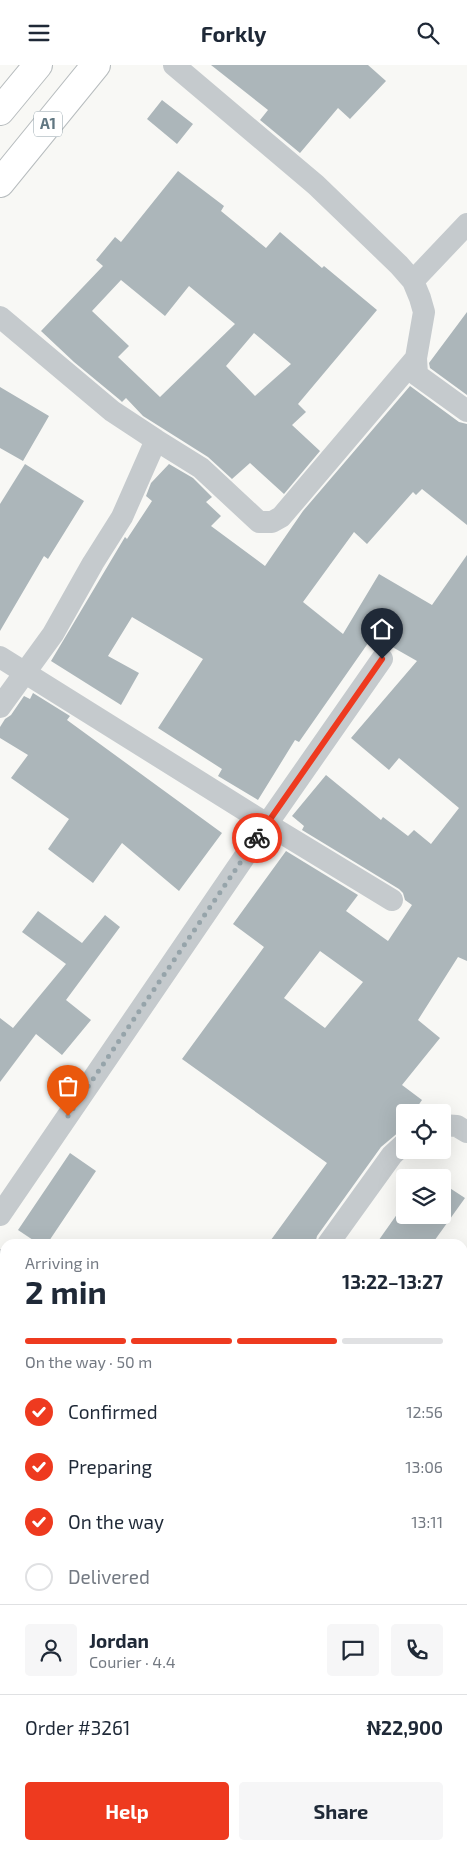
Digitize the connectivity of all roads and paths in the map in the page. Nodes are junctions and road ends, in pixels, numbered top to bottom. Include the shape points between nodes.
1 (38, 65) edge
2 (96, 65) edge
3 (174, 65) edge
4 (0, 111) edge
5 (0, 183) edge
6 (467, 224) edge
7 (413, 281) junction
8 (0, 317) edge
9 (416, 358) junction
10 (467, 411) edge
11 (156, 440) junction
12 (0, 657) edge
13 (382, 659) dead end
14 (25, 672) junction
15 (0, 707) edge
16 (266, 824) junction
17 (392, 900) dead end
18 (451, 1126) edge
19 (467, 1132) edge
20 (396, 1151) edge
21 (0, 1215) edge
22 (332, 1239) edge

1 - 4 highway
2 - 5 highway, A1
3 - 7 street via 316,185
6 - 7 street
7 - 9 street via 424,312
8 - 11 street via 112,411
9 - 10 street via 417,375
9 - 11 street via 282,517 272,522 259,522 202,468
11 - 14 street via 122,517 52,634
12 - 14 street
13 - 16 street
14 - 15 street
14 - 16 street
16 - 17 street
16 - 21 street
18 - 19 street
20 - 22 street

